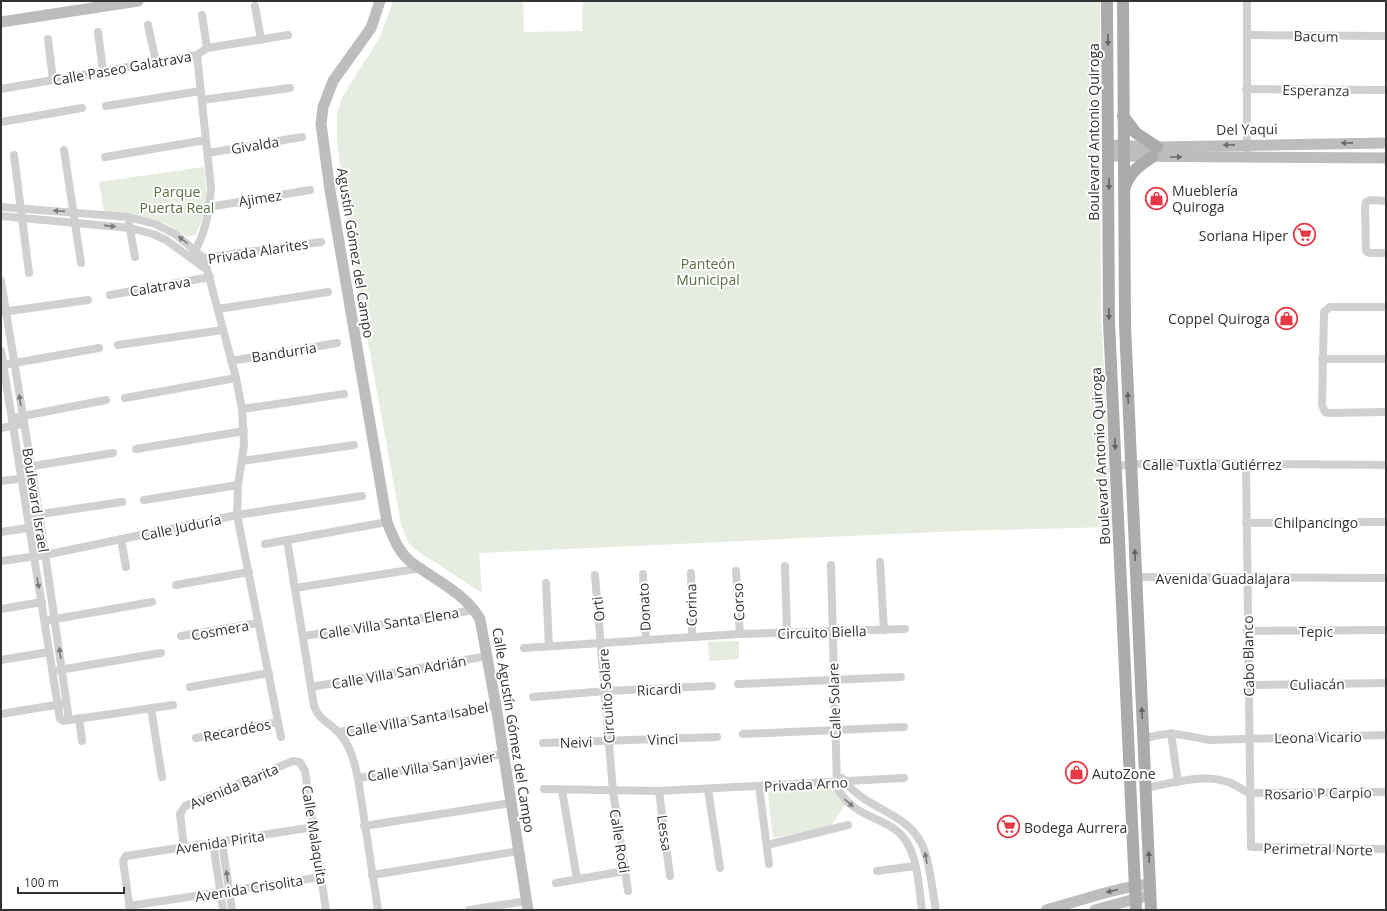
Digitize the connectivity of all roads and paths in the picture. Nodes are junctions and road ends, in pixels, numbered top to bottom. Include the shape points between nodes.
1 (138, 1) edge
2 (372, 1) edge
3 (380, 1) edge
4 (1107, 1) edge
5 (1123, 1) edge
6 (1247, 1) edge
7 (107, 3) edge
8 (255, 6) dead end
9 (202, 15) dead end
10 (375, 19) junction
11 (1, 22) edge
12 (148, 25) dead end
13 (98, 32) dead end
14 (288, 35) dead end
15 (1247, 35) junction
16 (1386, 36) edge
17 (48, 39) dead end
18 (261, 40) junction
19 (208, 48) junction
20 (197, 55) junction
21 (156, 62) junction
22 (103, 71) junction
23 (53, 80) junction
24 (1, 87) edge
25 (290, 88) dead end
26 (1246, 89) junction
27 (1386, 90) edge
28 (201, 91) junction
29 (202, 100) junction
30 (106, 106) dead end
31 (82, 108) dead end
32 (1123, 116) junction
33 (1, 122) edge
34 (302, 137) dead end
35 (206, 140) junction
36 (1386, 143) edge
37 (1247, 144) junction
38 (64, 150) dead end
39 (1109, 151) junction
40 (1124, 151) junction
41 (208, 152) junction
42 (1155, 152) junction
43 (14, 155) dead end
44 (105, 157) dead end
45 (1247, 158) junction
46 (1386, 158) edge
47 (310, 190) dead end
48 (1123, 190) junction
49 (1386, 201) edge
50 (1, 207) edge
51 (209, 207) junction
52 (21, 209) junction
53 (73, 212) junction
54 (1, 216) edge
55 (23, 218) junction
56 (128, 218) junction
57 (75, 222) junction
58 (130, 228) junction
59 (321, 242) dead end
60 (196, 249) junction
61 (1386, 253) edge
62 (135, 257) dead end
63 (190, 257) junction
64 (204, 258) junction
65 (81, 263) dead end
66 (197, 264) junction
67 (206, 269) junction
68 (29, 273) dead end
69 (210, 277) junction
70 (1, 281) edge
71 (328, 292) dead end
72 (110, 295) dead end
73 (88, 300) dead end
74 (1386, 307) edge
75 (218, 309) junction
76 (4, 312) edge
77 (4, 323) edge
78 (223, 330) junction
79 (337, 343) dead end
80 (118, 345) dead end
81 (99, 348) dead end
82 (1, 351) edge
83 (1322, 358) junction
84 (1386, 359) edge
85 (231, 361) junction
86 (3, 365) junction
87 (15, 368) junction
88 (3, 374) edge
89 (236, 378) junction
90 (344, 394) dead end
91 (125, 398) dead end
92 (106, 400) dead end
93 (242, 409) junction
94 (1386, 412) edge
95 (23, 420) junction
96 (13, 422) junction
97 (1, 428) edge
98 (244, 431) junction
99 (354, 445) dead end
100 (136, 449) dead end
101 (113, 453) dead end
102 (242, 461) junction
103 (1132, 464) junction
104 (1246, 465) junction
105 (1386, 465) edge
106 (31, 466) junction
107 (1116, 466) junction
108 (20, 468) junction
109 (33, 476) junction
110 (22, 478) junction
111 (1, 482) edge
112 (238, 485) junction
113 (362, 496) dead end
114 (144, 500) dead end
115 (122, 502) dead end
116 (39, 514) junction
117 (237, 515) junction
118 (28, 516) junction
119 (387, 522) junction
120 (1386, 522) edge
121 (1246, 523) junction
122 (41, 526) junction
123 (30, 528) junction
124 (1, 532) edge
125 (121, 539) junction
126 (287, 540) junction
127 (265, 544) dead end
128 (45, 554) junction
129 (34, 556) junction
130 (1, 562) edge
131 (880, 562) dead end
132 (831, 565) dead end
133 (785, 566) dead end
134 (126, 567) dead end
135 (422, 568) junction
136 (736, 571) dead end
137 (249, 572) junction
138 (690, 573) dead end
139 (643, 574) dead end
140 (595, 575) dead end
141 (1135, 577) junction
142 (1247, 578) junction
143 (1386, 578) edge
144 (546, 583) dead end
145 (176, 585) dead end
146 (295, 588) junction
147 (42, 602) junction
148 (152, 602) dead end
149 (1, 609) edge
150 (475, 610) junction
151 (55, 619) junction
152 (44, 621) junction
153 (258, 623) junction
154 (905, 629) dead end
155 (884, 630) junction
156 (1386, 630) edge
157 (1247, 631) junction
158 (832, 632) junction
159 (787, 633) junction
160 (740, 634) junction
161 (181, 636) dead end
162 (304, 636) junction
163 (692, 637) junction
164 (646, 640) junction
165 (601, 643) junction
166 (549, 646) junction
167 (524, 648) dead end
168 (49, 652) junction
169 (161, 652) dead end
170 (488, 656) junction
171 (1, 660) edge
172 (63, 669) junction
173 (52, 671) junction
174 (269, 673) junction
175 (901, 677) dead end
176 (834, 681) junction
177 (1386, 683) edge
178 (738, 684) dead end
179 (1248, 685) junction
180 (712, 686) dead end
181 (190, 687) dead end
182 (310, 687) junction
183 (606, 691) junction
184 (533, 697) dead end
185 (67, 704) junction
186 (57, 705) junction
187 (173, 705) dead end
188 (496, 706) junction
189 (151, 708) junction
190 (1, 714) edge
191 (79, 718) junction
192 (69, 720) junction
193 (278, 722) junction
194 (904, 727) dead end
195 (835, 731) junction
196 (339, 732) junction
197 (1171, 733) junction
198 (742, 734) dead end
199 (1386, 736) edge
200 (282, 737) dead end
201 (716, 737) dead end
202 (196, 738) dead end
203 (1250, 738) junction
204 (1143, 739) junction
205 (609, 741) junction
206 (82, 742) dead end
207 (543, 744) dead end
208 (504, 754) junction
209 (300, 762) joint
210 (162, 777) dead end
211 (358, 778) junction
212 (904, 778) dead end
213 (840, 782) junction
214 (1178, 782) junction
215 (759, 786) junction
216 (708, 788) junction
217 (1146, 788) junction
218 (544, 789) dead end
219 (562, 790) junction
220 (613, 791) junction
221 (659, 791) junction
222 (1386, 792) edge
223 (1250, 793) junction
224 (511, 804) junction
225 (876, 808) junction
226 (871, 818) junction
227 (848, 825) dead end
228 (364, 826) junction
229 (314, 827) junction
230 (222, 842) junction
231 (921, 842) junction
232 (213, 843) junction
233 (767, 845) junction
234 (909, 846) junction
235 (184, 847) junction
236 (1252, 847) joint
237 (1386, 849) edge
238 (519, 850) junction
239 (769, 864) dead end
240 (911, 866) junction
241 (720, 868) dead end
242 (877, 871) dead end
243 (625, 872) junction
244 (372, 875) junction
245 (670, 876) dead end
246 (321, 877) junction
247 (577, 879) junction
248 (556, 883) dead end
249 (931, 885) junction
250 (1134, 885) junction
251 (918, 888) junction
252 (1150, 889) junction
253 (628, 891) dead end
254 (230, 892) junction
255 (220, 893) junction
256 (1136, 898) junction
257 (527, 905) edge
258 (129, 908) edge
259 (223, 910) edge
260 (232, 910) edge
261 (326, 910) edge
262 (378, 910) edge
263 (469, 910) edge
264 (922, 910) edge
265 (936, 910) edge
266 (1046, 910) edge
267 (1095, 910) edge
268 (1136, 910) edge
269 (1151, 910) edge

1 - 7 street
2 - 10 street
3 - 10 street, Agustín Gómez del Campo
4 -> 39 main road, Boulevard Antonio Quiroga
5 - 32 main road
6 - 15 street
7 - 11 street
8 - 18 street
9 - 19 street
10 - 119 street, Agustín Gómez del Campo via 334,81 323,106 321,124 340,254
12 - 21 street
13 - 22 street
14 - 18 street, Calle Paseo Galatrava
15 - 16 street, Bacum
15 - 26 street
17 - 23 street
18 - 19 street, Calle Paseo Galatrava
19 - 20 street, Calle Paseo Galatrava
20 - 21 street, Calle Paseo Galatrava
20 - 28 street
21 - 22 street, Calle Paseo Galatrava
22 - 23 street, Calle Paseo Galatrava
23 - 24 street, Calle Paseo Galatrava
25 - 29 street
26 - 27 street, Esperanza
26 - 37 street
28 - 29 street
28 - 30 street
29 - 35 street
31 - 33 street
32 - 40 main road
32 - 42 main road
34 - 41 street, Givalda
35 - 41 street
35 - 44 street
36 -> 37 street, Del Yaqui
37 -> 42 street, Del Yaqui
37 - 45 street
38 - 53 street
39 - 40 street, Del Yaqui
39 -> 107 main road, Boulevard Antonio Quiroga via 1109,322
40 - 42 street, Del Yaqui
40 - 48 main road
41 - 51 street
42 -> 45 street, Del Yaqui
42 - 48 main road via 1135,169
43 - 52 street
45 - 46 street, Del Yaqui
47 - 51 street, Ajimez
103 -> 48 main road via 1125,325
49 - 61 street via 1370,200 1365,206 1366,251
50 - 52 street
51 - 60 street
53 -> 52 street
52 - 55 street
53 - 56 street
53 - 57 street
54 - 55 street
55 - 57 street
55 - 68 street
56 - 58 street
60 -> 56 street via 165,227
57 -> 58 street
57 - 65 street
58 - 62 street
58 - 63 street via 166,240
59 - 64 street, Privada Alarites
60 - 63 street
60 - 64 street
63 - 66 street
64 - 66 street, Privada Alarites
64 - 67 street
66 - 67 street
67 - 69 street
69 - 72 street, Calatrava
69 - 75 street
70 - 76 street, Boulevard Israel
71 - 75 street
73 - 76 street
74 - 83 street via 1326,308
75 - 78 street
76 - 77 street, Boulevard Israel
77 - 87 street, Boulevard Israel
78 - 80 street
78 - 85 street
79 - 85 street, Bandurria
81 - 87 street
82 - 86 street, Boulevard Israel
83 - 84 street
83 - 94 street via 1322,405 1325,412
85 - 89 street
86 - 87 street
86 - 88 street, Boulevard Israel
87 - 88 street
95 -> 87 street, Boulevard Israel
88 - 96 street, Boulevard Israel
89 - 91 street
89 - 93 street
90 - 93 street
92 - 95 street
93 - 98 street
95 - 96 street
95 - 106 street, Boulevard Israel
96 - 97 street
96 - 108 street, Boulevard Israel
98 - 100 street
98 - 102 street
99 - 102 street
101 - 106 street
102 - 112 street
103 - 104 street, Calle Tuxtla Gutiérrez
103 - 107 street, Calle Tuxtla Gutiérrez
141 -> 103 main road
104 - 105 street, Calle Tuxtla Gutiérrez
104 - 121 street, Cabo Blanco
106 - 108 street
106 - 109 street, Boulevard Israel
107 - 250 main road, Boulevard Antonio Quiroga
108 - 110 street, Boulevard Israel
109 - 110 street
109 - 116 street, Boulevard Israel
110 - 111 street
110 - 118 street, Boulevard Israel
112 - 114 street
112 - 117 street
113 - 117 street, Calle Juduría
115 - 116 street
116 - 118 street
116 - 122 street, Boulevard Israel
117 - 125 street, Calle Juduría
117 - 137 street
118 - 123 street, Boulevard Israel
119 - 126 street
119 - 135 street, Calle Agustín Gómez del Campo via 397,547 410,562
120 - 121 street, Chilpancingo
121 - 142 street, Cabo Blanco
122 - 123 street
122 - 128 street, Boulevard Israel
123 - 124 street
123 - 129 street, Boulevard Israel
125 - 128 street, Calle Juduría
125 - 134 street
126 - 127 street
126 - 146 street
128 - 129 street, Calle Juduría
128 - 151 street, Boulevard Israel
129 - 130 street, Calle Juduría
129 -> 147 street, Boulevard Israel
131 - 155 street
132 - 158 street, Calle Solare
133 - 159 street
135 - 146 street
135 - 150 street, Calle Agustín Gómez del Campo via 458,593
136 - 160 street, Corso
137 - 145 street
137 - 153 street
138 - 163 street, Corina
139 - 164 street, Donato
140 - 165 street, Orti
141 - 142 street, Avenida Guadalajara
204 -> 141 main road
142 - 143 street, Avenida Guadalajara
142 - 157 street, Cabo Blanco
144 - 166 street
146 - 162 street
147 - 149 street
147 - 152 street, Boulevard Israel
148 - 151 street
150 - 162 street, Calle Villa Santa Elena
150 - 170 street, Calle Agustín Gómez del Campo via 480,619
151 - 152 street
172 -> 151 street, Boulevard Israel
152 - 168 street, Boulevard Israel
153 - 161 street, Cosmera
153 - 174 street
154 - 155 street, Circuito Biella
155 - 158 street, Circuito Biella
156 - 157 street, Tepic
157 - 179 street, Cabo Blanco
158 - 159 street, Circuito Biella
158 - 176 street, Calle Solare
159 - 160 street, Circuito Biella
160 - 163 street, Circuito Solare
162 - 182 street
163 - 164 street, Circuito Solare
164 - 165 street, Circuito Solare
165 - 166 street
165 - 183 street, Circuito Solare
166 - 167 street
168 - 171 street
168 - 173 street, Boulevard Israel
169 - 172 street
170 - 182 street, Calle Villa San Adrián
170 - 188 street, Calle Agustín Gómez del Campo
172 - 173 street
172 - 185 street, Boulevard Israel
173 - 186 street, Boulevard Israel
174 - 181 street
174 - 193 street
175 - 176 street
176 - 178 street
176 - 195 street, Calle Solare
177 - 179 street, Culiacán
179 - 203 street, Cabo Blanco
180 - 183 street, Ricardi
182 - 196 street via 317,714
183 - 184 street, Ricardi
183 - 205 street, Circuito Solare
185 - 186 street
185 - 192 street, Boulevard Israel
186 - 190 street
186 - 192 street, Boulevard Israel via 59,718 63,721
187 - 189 street
188 - 196 street, Calle Villa Santa Isabel
188 - 208 street, Calle Agustín Gómez del Campo
189 - 191 street
189 - 210 street
191 - 192 street
191 - 206 street
193 - 200 street
193 - 202 street, Recardéos
194 - 195 street
195 - 198 street
195 - 213 street, Calle Solare
196 - 211 street via 350,748
197 - 203 street, Leona Vicario via 1209,740
197 - 204 street, Leona Vicario
197 - 214 street
199 - 203 street, Leona Vicario
201 - 205 street, Vinci
203 - 223 street, Cabo Blanco
204 - 217 main road
205 - 207 street, Neivi
205 - 220 street, Circuito Solare
208 - 211 street, Calle Villa San Javier
208 - 224 street, Calle Agustín Gómez del Campo
209 - 229 street, Calle Malaquita via 305,771
209 - 235 street, Avenida Barita via 294,761 185,806 180,814
211 - 228 street
212 - 213 street, Privada Arno
213 - 215 street, Privada Arno
213 - 225 street, Calle Solare
213 -> 226 street, Calle Solare via 841,794 845,800
214 - 217 street
214 - 223 street via 1214,780 1233,784
215 - 216 street, Privada Arno
215 - 233 street
216 - 221 street
216 - 241 street
252 -> 217 main road
218 - 219 street
219 - 220 street
219 - 247 street
220 - 221 street
220 - 243 street, Calle Rodi
221 - 245 street, Lessa
222 - 223 street, Rosario P Carpio
223 - 236 street, Cabo Blanco
224 - 228 street
224 - 238 street, Calle Agustín Gómez del Campo
225 - 226 street
225 - 231 street, Calle Solare via 906,823
226 - 234 street, Calle Solare via 899,833
227 - 233 street
228 - 244 street
229 - 230 street, Avenida Pirita
229 - 246 street, Calle Malaquita
230 - 232 street, Avenida Pirita
254 -> 230 street
231 - 234 street
249 -> 231 street, Calle Solare
232 - 235 street, Avenida Pirita
232 - 255 street
233 - 239 street
234 - 240 street, Calle Solare
235 - 258 street, Avenida Pirita via 126,856 123,861
236 - 237 street, Perimetral Norte
238 - 244 street
238 - 257 street, Calle Agustín Gómez del Campo
240 - 242 street
240 - 251 street, Calle Solare
243 - 247 street
243 - 253 street, Calle Rodi
244 - 262 street
246 - 254 street, Avenida Crisolita
246 - 261 street, Calle Malaquita
247 - 248 street
249 - 251 street
249 - 265 street, Calle Solare
250 - 252 street
250 - 256 main road, Boulevard Antonio Quiroga
250 -> 266 street
251 - 264 street, Calle Solare
252 - 256 street
252 - 269 main road
254 - 255 street, Avenida Crisolita
254 - 260 street
255 - 258 street, Avenida Crisolita
255 - 259 street
256 - 267 street
256 - 268 main road, Boulevard Antonio Quiroga
257 - 263 street

